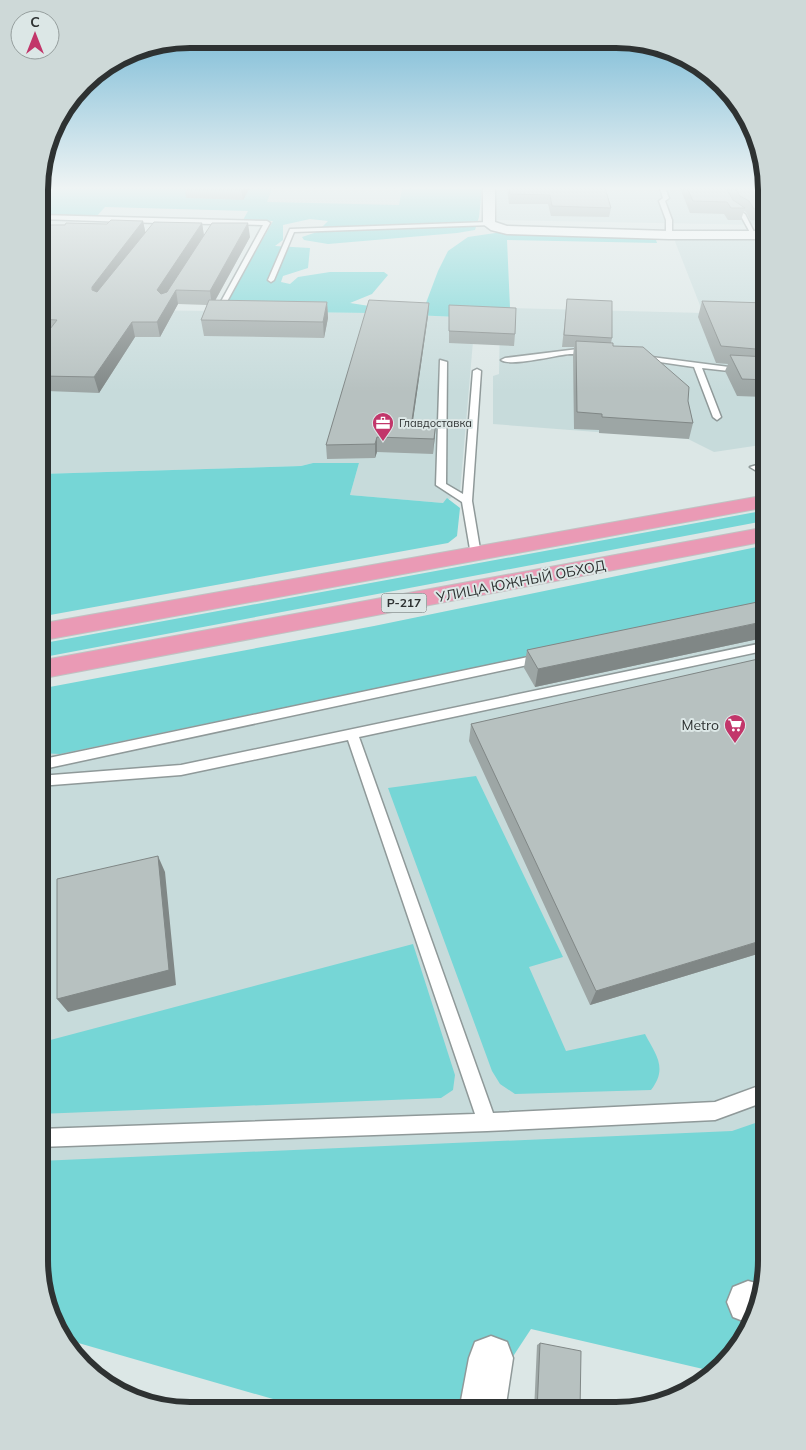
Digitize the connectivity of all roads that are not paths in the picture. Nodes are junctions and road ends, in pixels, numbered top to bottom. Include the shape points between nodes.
1 (250, 256) edge
2 (281, 256) edge
3 (271, 280) dead end
4 (222, 307) edge
5 (597, 353) edge
6 (635, 356) edge
7 (504, 360) dead end
8 (443, 362) dead end
9 (698, 365) junction
10 (758, 370) edge
11 (477, 371) dead end
12 (717, 417) dead end
13 (758, 466) edge
14 (755, 467) dead end
15 (467, 501) junction
16 (758, 503) edge
17 (758, 536) edge
18 (476, 555) junction
19 (48, 632) edge
20 (758, 648) edge
21 (554, 655) edge
22 (48, 668) edge
23 (352, 734) junction
24 (48, 763) edge
25 (48, 782) edge
26 (758, 1095) edge
27 (487, 1122) junction
28 (48, 1138) edge
29 (491, 1358) dead end
30 (484, 1402) edge

1 - 4 lane
2 - 3 lane
5 - 7 lane via 578,351
6 - 9 lane
8 - 15 lane via 440,485
9 - 10 lane
9 - 12 lane
11 - 15 lane
13 - 14 lane
15 - 18 lane
16 - 18 main road
17 - 22 main road, УЛИЦА ЮЖНЫЙ ОБХОД / Р-217
18 - 19 main road
20 - 23 lane
21 - 24 lane
23 - 25 lane via 181,770
23 - 27 lane
26 - 27 lane via 715,1111
27 - 28 lane
29 - 30 street

